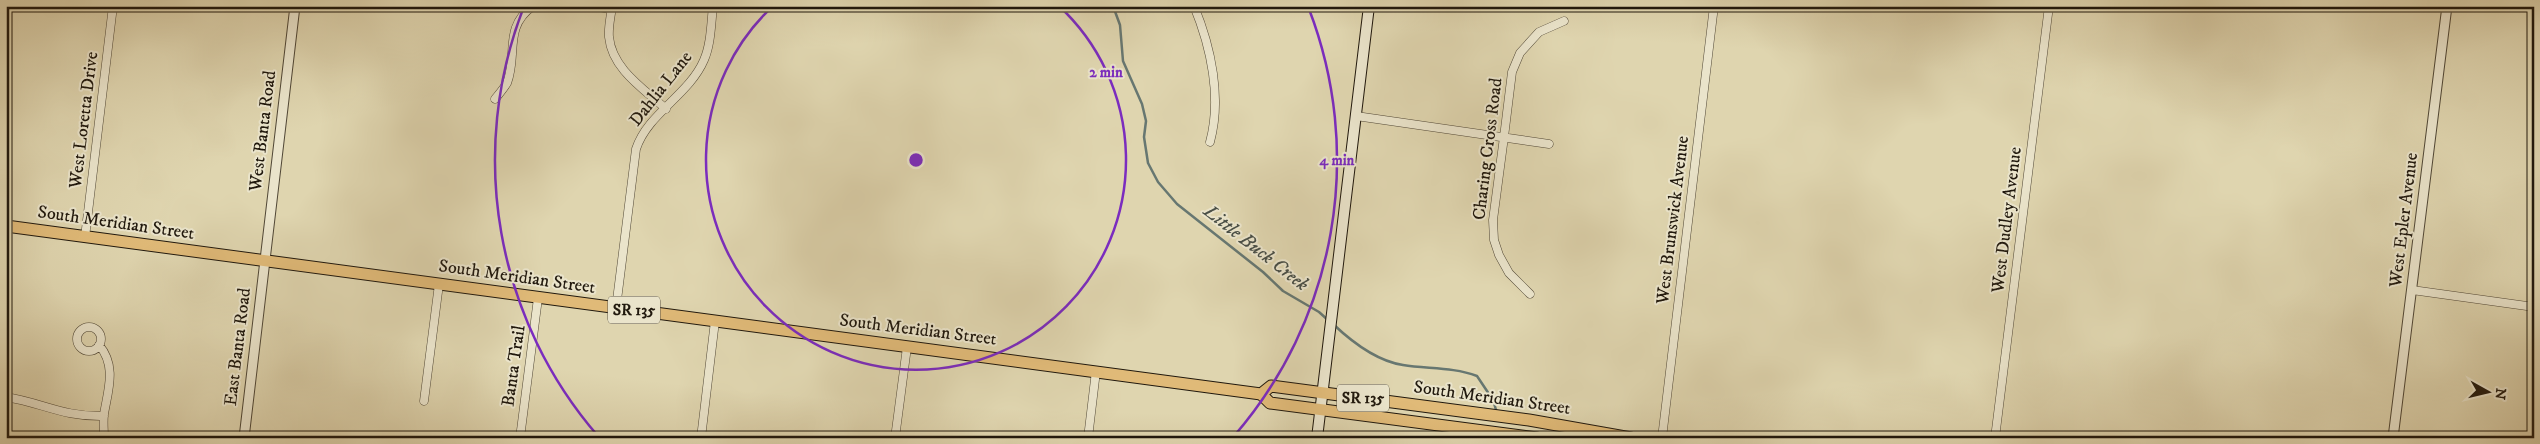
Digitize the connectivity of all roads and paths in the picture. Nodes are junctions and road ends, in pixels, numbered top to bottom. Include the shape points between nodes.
1 (113, 6) edge
2 (295, 6) edge
3 (533, 6) edge
4 (592, 6) edge
5 (713, 6) edge
6 (1194, 6) edge
7 (1369, 6) edge
8 (1714, 6) edge
9 (2049, 6) edge
10 (2447, 6) edge
11 (612, 8) edge
12 (1564, 21) dead end
13 (495, 99) dead end
14 (666, 109) junction
15 (1356, 116) junction
16 (1504, 137) junction
17 (1210, 142) dead end
18 (1549, 144) dead end
19 (6, 226) edge
20 (86, 237) junction
21 (265, 260) junction
22 (439, 284) junction
23 (2412, 290) junction
24 (1530, 294) dead end
25 (538, 298) junction
26 (2534, 307) edge
27 (616, 308) junction
28 (715, 321) junction
29 (99, 345) dead end
30 (906, 346) junction
31 (1096, 371) junction
32 (1323, 393) junction
33 (1261, 394) junction
34 (6, 397) edge
35 (424, 400) dead end
36 (1320, 410) junction
37 (104, 416) junction
38 (104, 438) edge
39 (244, 438) edge
40 (520, 438) edge
41 (700, 438) edge
42 (895, 438) edge
43 (1088, 438) edge
44 (1317, 438) edge
45 (1537, 438) edge
46 (1631, 438) edge
47 (1662, 438) edge
48 (1995, 438) edge
49 (2394, 438) edge

1 - 20 street, West Loretta Drive
2 - 21 street, West Banta Road
3 - 13 street via 517,24 507,82
4 - 11 street
5 - 14 street, Dahlia Lane via 705,59 692,80
6 - 17 street via 1204,31 1213,73
7 - 15 main road
8 - 47 street, West Brunswick Avenue
9 - 48 street, West Dudley Avenue
10 - 23 street, West Epler Avenue
11 - 14 street via 609,37 613,54 625,72
12 - 16 street, Charing Cross Road via 1539,32 1520,53 1512,72
14 - 27 street, Dahlia Lane via 644,132 636,149
15 - 16 street
15 - 32 main road
16 - 18 street
16 - 24 street, Charing Cross Road via 1493,220 1494,240 1498,256 1509,273
19 - 20 main road, South Meridian Street / SR 135
20 - 21 main road, South Meridian Street / SR 135
21 - 22 main road, South Meridian Street / SR 135
21 - 39 street, East Banta Road
22 - 25 main road, South Meridian Street / SR 135
22 - 35 street
23 - 26 street
23 - 49 street, West Epler Avenue
25 - 27 main road, South Meridian Street / SR 135
25 - 40 street, Banta Trail
27 - 28 main road, South Meridian Street / SR 135
28 - 30 main road, South Meridian Street / SR 135
28 - 41 street
29 - 37 street via 109,361 110,373
30 - 31 main road, South Meridian Street / SR 135
30 - 42 street
31 - 33 main road, South Meridian Street / SR 135
31 - 43 street
32 - 33 main road, South Meridian Street / SR 135 via 1271,386
32 - 36 main road
32 - 46 main road, South Meridian Street / SR 135 via 1529,420
33 - 36 main road, South Meridian Street / SR 135 via 1270,403
34 - 37 street via 67,414
36 - 44 main road
36 - 45 main road, South Meridian Street / SR 135
37 - 38 street

